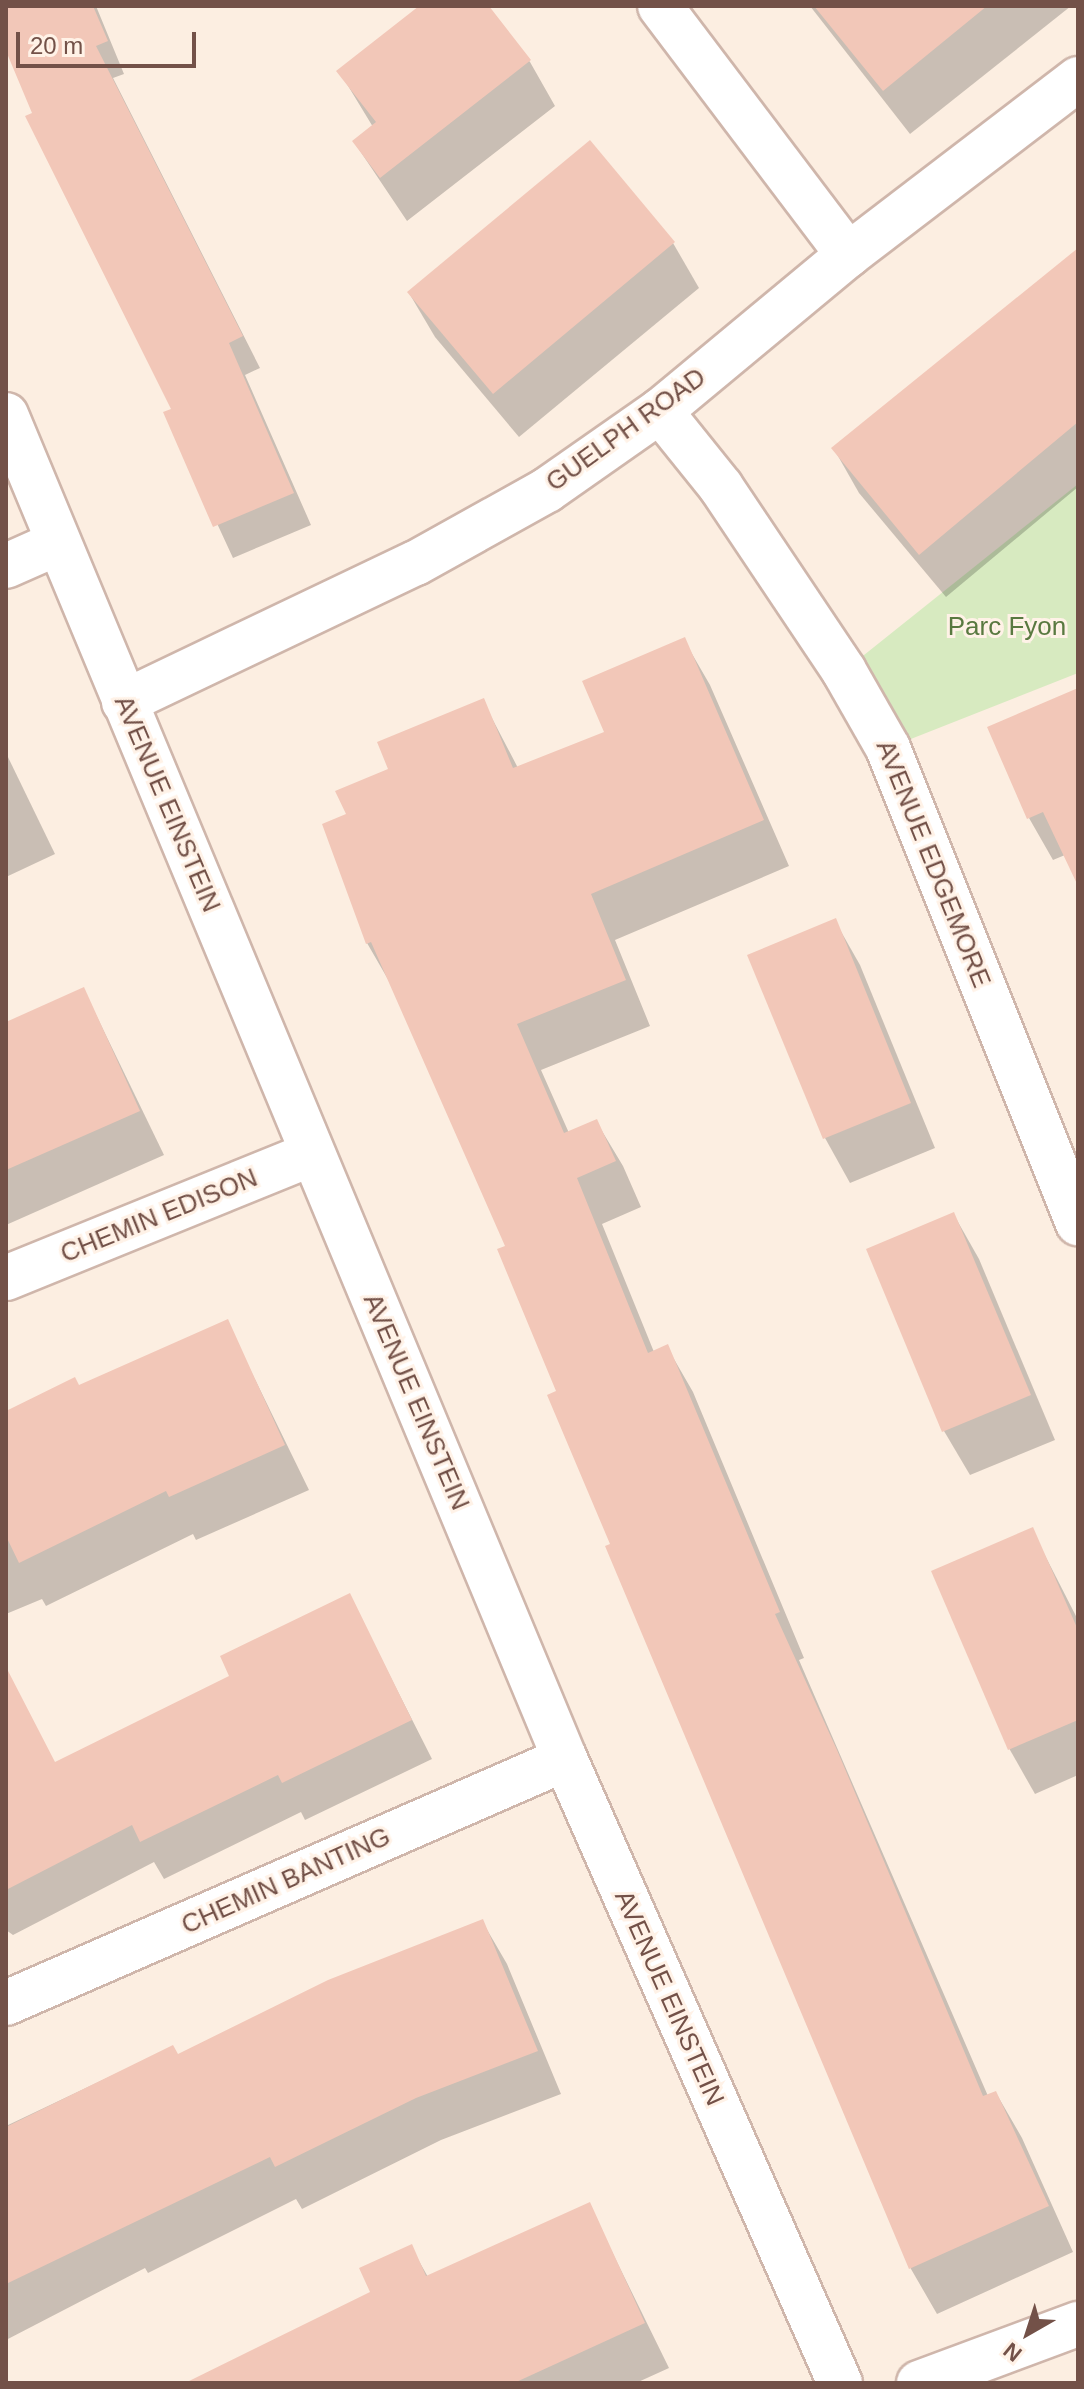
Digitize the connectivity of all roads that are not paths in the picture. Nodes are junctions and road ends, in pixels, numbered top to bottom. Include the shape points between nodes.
1 (660, 6) edge
2 (1078, 79) edge
3 (848, 255) junction
4 (660, 411) junction
5 (6, 415) edge
6 (58, 543) junction
7 (6, 566) edge
8 (124, 702) junction
9 (312, 1154) junction
10 (1078, 1223) edge
11 (6, 1278) edge
12 (565, 1759) junction
13 (6, 2003) edge
14 (1078, 2324) edge
15 (840, 2383) edge
16 (919, 2383) edge

1 - 3 street
2 - 3 street, GUELPH ROAD
3 - 4 street, GUELPH ROAD
4 - 8 street, GUELPH ROAD via 547,490 416,563
4 - 10 street, AVENUE EDGEMORE via 721,487 844,671 888,748
5 - 6 street, AVENUE EINSTEIN
6 - 7 street
6 - 8 street, AVENUE EINSTEIN
8 - 9 street, AVENUE EINSTEIN
9 - 11 street, CHEMIN EDISON
9 - 12 street, AVENUE EINSTEIN
12 - 13 street, CHEMIN BANTING
12 - 15 street, AVENUE EINSTEIN
14 - 16 street

